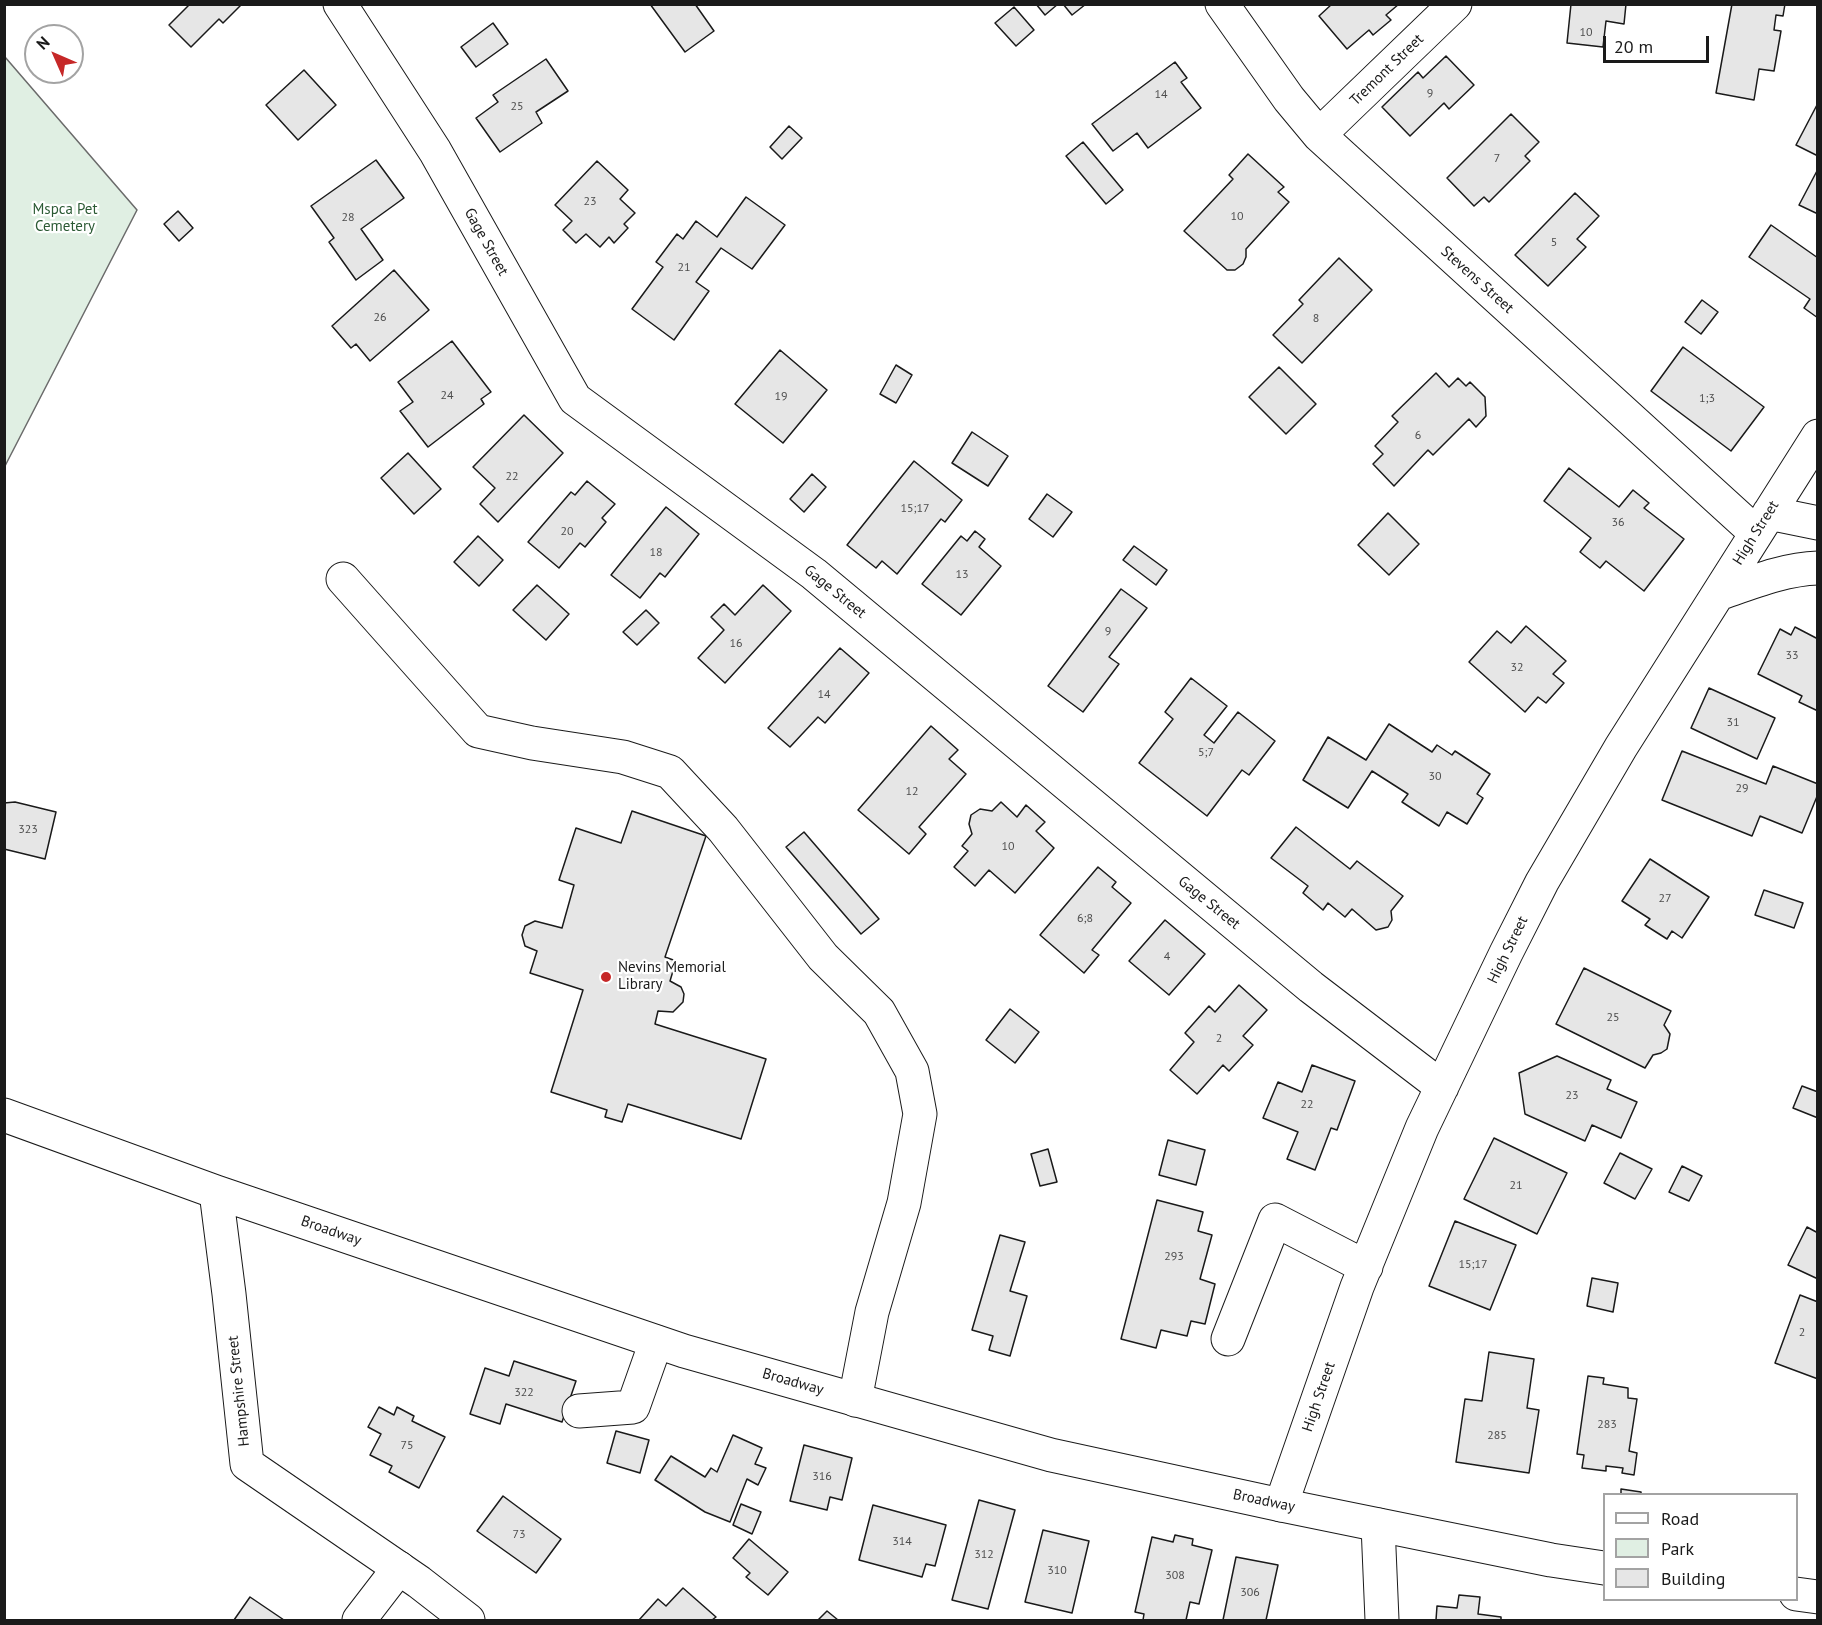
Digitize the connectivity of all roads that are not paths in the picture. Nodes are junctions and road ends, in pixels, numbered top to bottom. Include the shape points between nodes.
1 (340, 4) edge
2 (1222, 4) edge
3 (1455, 4) edge
4 (1319, 135) junction
5 (1812, 458) edge
6 (1763, 523) junction
7 (1818, 523) edge
8 (1818, 568) edge
9 (343, 579) dead end
10 (1718, 594) junction
11 (1442, 1087) junction
12 (4, 1115) edge
13 (216, 1192) junction
14 (1366, 1267) junction
15 (1228, 1339) dead end
16 (656, 1342) junction
17 (855, 1400) junction
18 (579, 1411) dead end
19 (1281, 1505) junction
20 (1378, 1525) junction
21 (399, 1568) junction
22 (1603, 1568) edge
23 (1798, 1594) edge
24 (1818, 1597) edge
25 (359, 1620) edge
26 (468, 1620) edge
27 (1382, 1620) edge

1 - 11 street, Gage Street via 435,151 575,399 814,574 1311,987
2 - 4 street, Stevens Street
3 - 4 street, Tremont Street
4 - 6 street, Stevens Street via 1389,201
5 - 6 street, High Street
6 - 7 street
6 - 10 street, High Street
8 - 10 street via 1759,580
9 - 17 street via 478,731 623,757 670,772 723,829 823,957 879,1012 912,1071 921,1114 904,1203 872,1312
10 - 11 street, High Street via 1542,882
11 - 14 street, High Street
12 - 13 street, Broadway
13 - 16 street, Broadway
13 - 21 street, Hampshire Street via 247,1464
14 - 15 street via 1275,1220
14 - 19 street, High Street
16 - 17 street, Broadway
16 - 18 street via 633,1407
17 - 19 street, Broadway via 1051,1455
19 - 20 street, Broadway
20 - 22 street, Broadway
20 - 27 street
21 - 25 street
21 - 26 street, Hampshire Street
23 - 24 street

